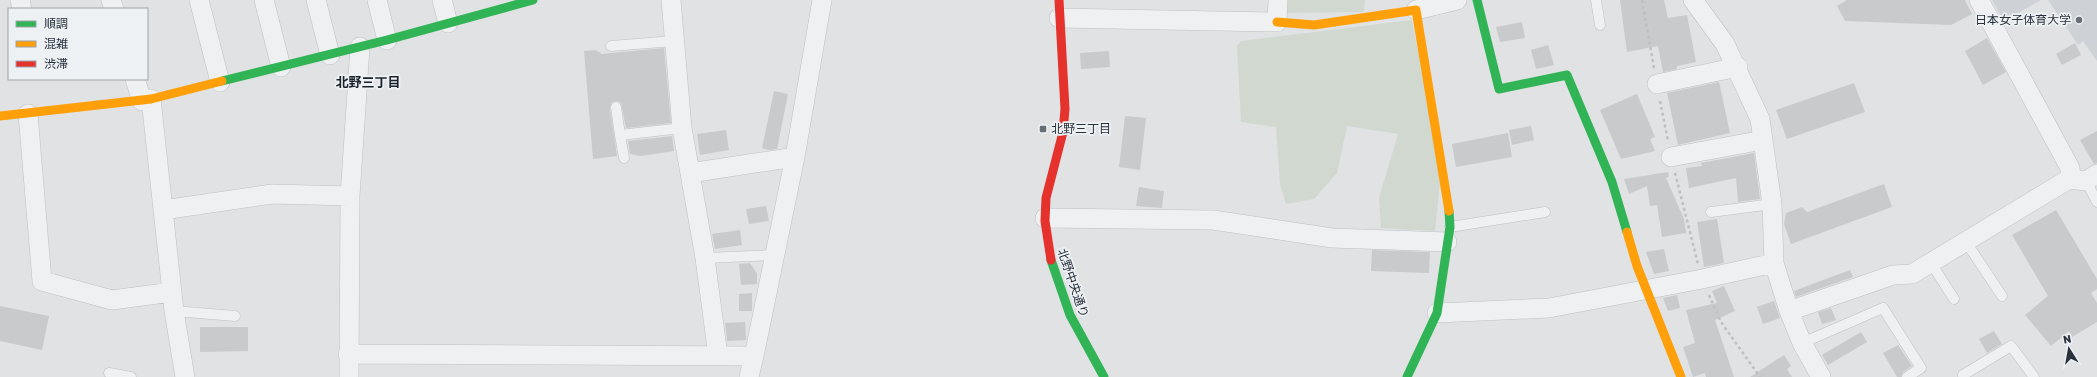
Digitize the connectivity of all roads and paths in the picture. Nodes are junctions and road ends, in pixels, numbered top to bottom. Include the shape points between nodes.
1 (199, 0) edge
2 (264, 0) edge
3 (316, 0) edge
4 (377, 0) edge
5 (442, 0) edge
6 (533, 0) edge
7 (671, 0) edge
8 (822, 0) edge
9 (1278, 0) edge
10 (1457, 0) edge
11 (1477, 0) edge
12 (1596, 0) edge
13 (1642, 0) edge
14 (1693, 0) edge
15 (1979, 0) edge
16 (512, 3) edge
17 (1059, 9) edge
18 (1416, 10) junction
19 (1277, 22) junction
20 (448, 24) junction
21 (1600, 25) dead end
22 (387, 40) junction
23 (674, 41) junction
24 (611, 46) dead end
25 (360, 47) junction
26 (330, 55) junction
27 (281, 67) junction
28 (1738, 68) junction
29 (136, 80) edge
30 (220, 82) junction
31 (1657, 84) junction
32 (146, 100) junction
33 (616, 107) dead end
34 (28, 114) junction
35 (0, 116) edge
36 (682, 128) junction
37 (620, 135) junction
38 (1763, 140) junction
39 (1671, 157) junction
40 (624, 158) dead end
41 (795, 158) junction
42 (690, 173) junction
43 (2085, 178) edge
44 (350, 196) junction
45 (2097, 202) edge
46 (1772, 204) junction
47 (163, 210) junction
48 (1544, 212) dead end
49 (1711, 212) dead end
50 (1045, 218) junction
51 (1449, 234) junction
52 (1966, 242) junction
53 (775, 255) junction
54 (705, 258) junction
55 (1774, 263) junction
56 (1931, 263) junction
57 (1702, 279) junction
58 (1646, 289) junction
59 (172, 292) junction
60 (2002, 296) dead end
61 (1954, 299) dead end
62 (1789, 311) junction
63 (174, 312) junction
64 (1438, 313) junction
65 (235, 316) dead end
66 (1802, 343) junction
67 (348, 354) junction
68 (718, 356) junction
69 (754, 356) junction
70 (109, 373) dead end
71 (1963, 375) dead end
72 (2030, 376) edge
73 (132, 377) edge
74 (186, 377) edge
75 (349, 377) edge
76 (749, 377) edge
77 (1104, 377) edge
78 (1407, 377) edge
79 (1681, 377) edge
80 (1760, 377) edge
81 (1821, 377) edge
82 (1907, 377) edge

1 - 30 street
2 - 27 street
3 - 26 street
4 - 22 street
5 - 20 street
6 - 16 street
7 - 23 street
8 - 41 street
9 - 19 street
10 - 18 street
11 - 58 street via 1499,89 1567,75 1612,182
12 - 21 lane
13 - 31 path
14 - 28 street via 1725,44
15 - 43 street via 2070,168
16 - 20 street
17 - 19 street
17 - 50 street, 北野中央通り via 1065,109 1046,198
18 - 19 street via 1314,25
18 - 51 street via 1449,202
20 - 22 street
22 - 25 street
23 - 24 lane
23 - 36 street
25 - 26 street
25 - 44 street
26 - 27 street
27 - 30 street
28 - 31 street
28 - 38 street via 1760,119
29 - 32 street
30 - 32 street
31 - 39 path
32 - 34 street
32 - 47 street
33 - 37 lane
34 - 35 street
34 - 59 street via 42,281 112,300
36 - 37 lane
36 - 42 street
37 - 40 lane
38 - 39 street
38 - 46 street
39 - 57 path
41 - 42 street
41 - 53 street
42 - 54 street
43 - 45 lane
43 - 52 street
44 - 47 street via 272,194
44 - 67 street
46 - 49 lane
46 - 55 street
47 - 59 street
48 - 51 lane
50 - 51 street via 1213,220 1332,238
50 - 77 street, 北野中央通り via 1051,260 1064,301
51 - 64 street
52 - 56 street
52 - 60 lane
53 - 54 lane
53 - 69 street
54 - 68 street
55 - 57 street
55 - 62 street
56 - 61 lane
56 - 62 street via 1912,274 1893,275
57 - 58 street
57 - 80 path via 1721,322
58 - 64 street via 1549,308
58 - 79 street
59 - 63 street
62 - 66 street
63 - 65 lane
63 - 74 street
64 - 78 street
66 - 81 street
66 - 82 lane via 1883,308 1921,368
67 - 68 street
67 - 75 street
68 - 69 street
69 - 76 street
70 - 73 lane
71 - 72 lane via 2011,346

